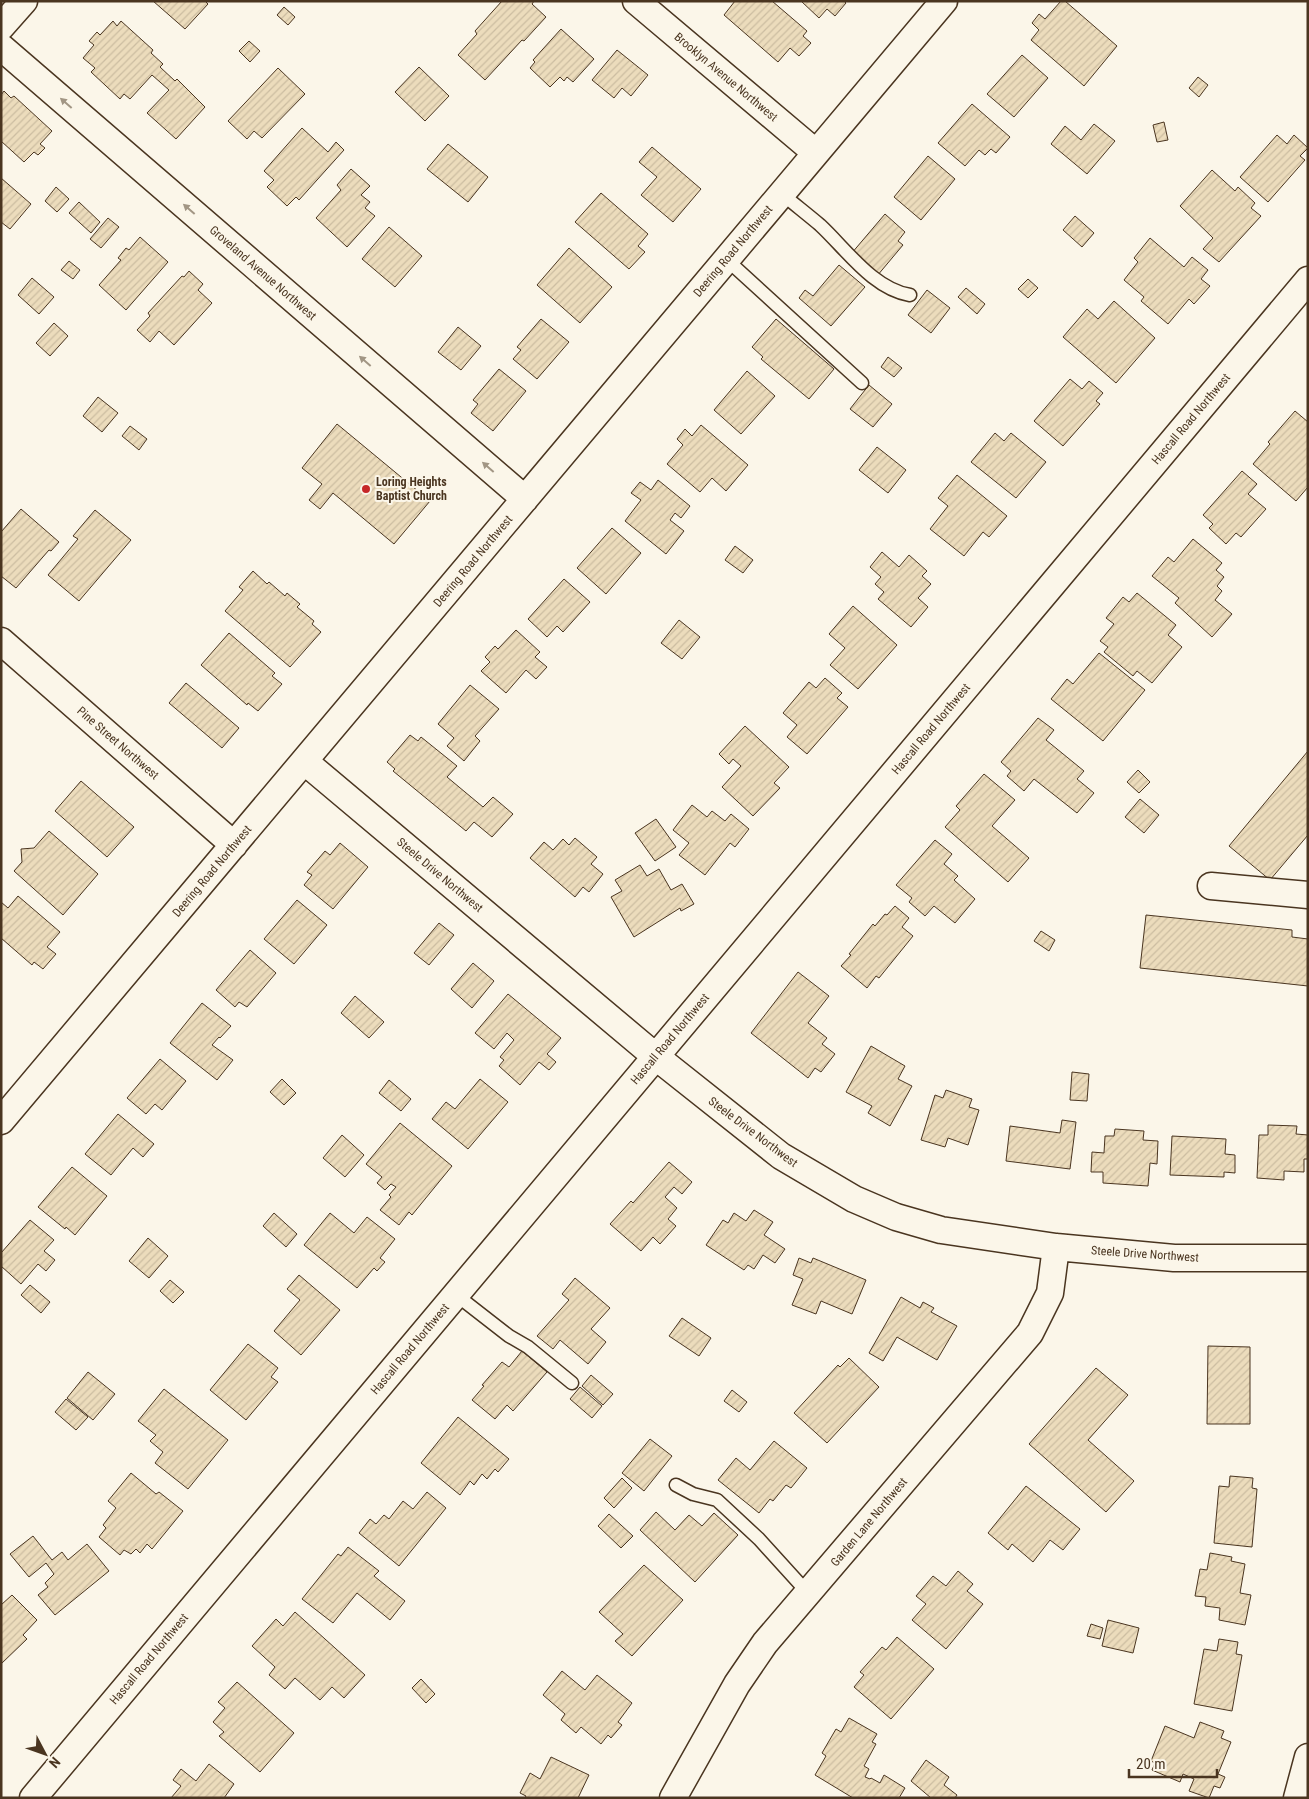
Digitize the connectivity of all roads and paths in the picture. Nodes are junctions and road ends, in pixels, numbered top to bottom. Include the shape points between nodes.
1 (24, 1) edge
2 (636, 1) edge
3 (944, 1) edge
4 (1, 27) edge
5 (1, 47) edge
6 (815, 152) junction
7 (781, 194) junction
8 (726, 259) junction
9 (1308, 280) edge
10 (910, 296) dead end
11 (862, 383) dead end
12 (525, 499) junction
13 (1, 641) edge
14 (304, 761) junction
15 (234, 845) junction
16 (1211, 886) dead end
17 (1308, 895) edge
18 (656, 1056) junction
19 (1, 1120) edge
20 (1056, 1247) junction
21 (1308, 1258) edge
22 (455, 1294) junction
23 (572, 1383) dead end
24 (676, 1485) dead end
25 (808, 1593) junction
26 (698, 1752) junction
27 (1308, 1757) edge
28 (33, 1798) edge
29 (673, 1798) edge
30 (696, 1798) edge
31 (1297, 1798) edge

1 - 4 street
2 - 6 street, Brooklyn Avenue Northwest
3 - 6 street, Deering Road Northwest
12 -> 5 street, Groveland Avenue Northwest
6 - 7 street, Deering Road Northwest
7 - 8 street, Deering Road Northwest
7 - 10 lane via 820,225 869,274
8 - 11 lane
8 - 12 street, Deering Road Northwest
9 - 18 street, Hascall Road Northwest
12 - 14 street, Deering Road Northwest
13 - 15 street, Pine Street Northwest
14 - 15 street, Deering Road Northwest
14 - 18 street, Steele Drive Northwest
15 - 19 street, Deering Road Northwest
16 - 17 street
18 - 20 street, Steele Drive Northwest via 781,1156 854,1199 896,1217 941,1230
18 - 22 street, Hascall Road Northwest
20 - 21 street, Steele Drive Northwest via 1174,1258
20 - 25 street, Garden Lane Northwest via 1050,1293 1030,1333
22 - 23 lane
22 - 28 street, Hascall Road Northwest
24 - 25 lane via 693,1494 717,1500 759,1539
25 - 26 street, Garden Lane Northwest via 765,1643
26 - 29 street, Garden Lane Northwest
26 - 30 street
27 - 31 street

